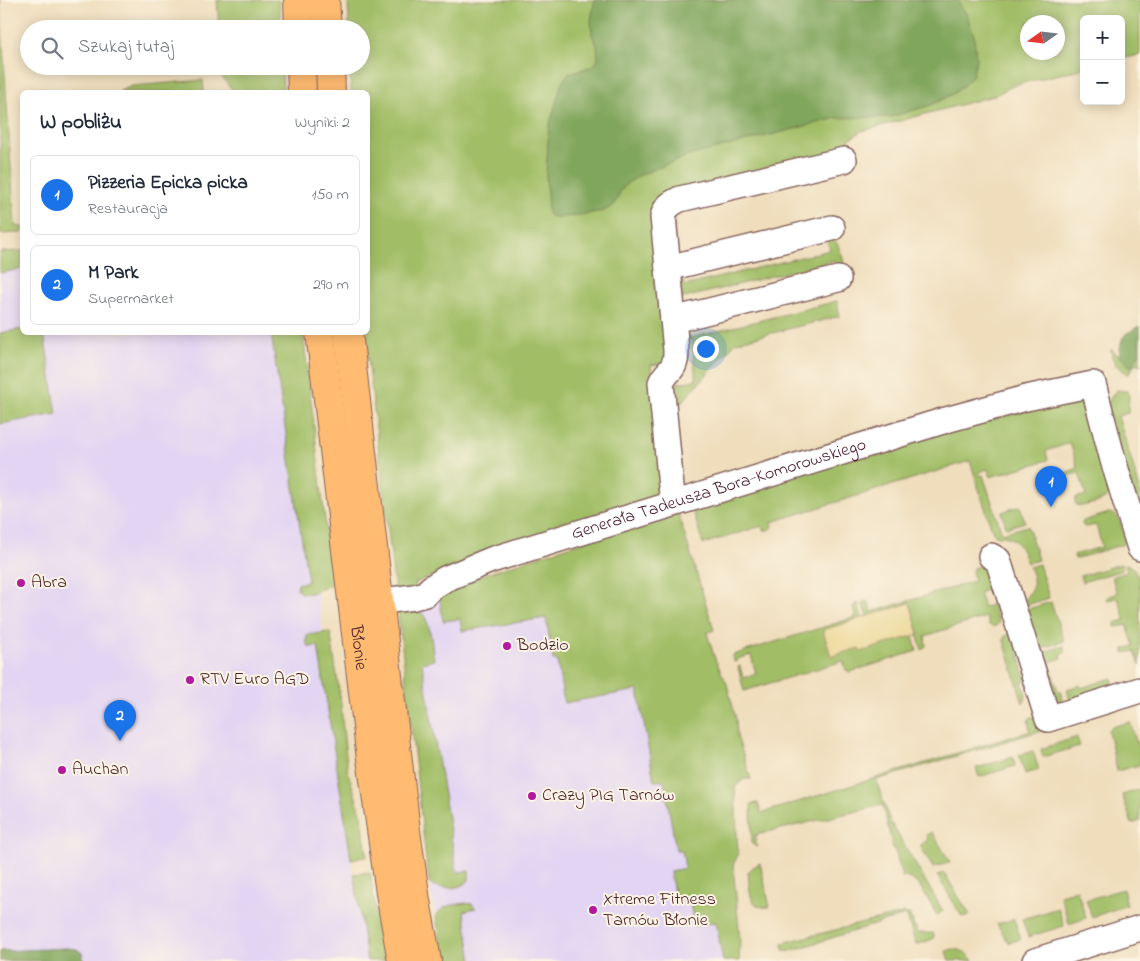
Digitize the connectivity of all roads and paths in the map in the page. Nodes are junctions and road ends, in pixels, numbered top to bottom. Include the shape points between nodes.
1 (298, 0) edge
2 (325, 0) edge
3 (299, 20) edge
4 (326, 20) edge
5 (301, 75) edge
6 (330, 75) edge
7 (302, 90) edge
8 (331, 90) edge
9 (844, 160) dead end
10 (832, 228) dead end
11 (668, 268) junction
12 (838, 279) dead end
13 (673, 320) junction
14 (320, 335) edge
15 (348, 335) edge
16 (674, 503) junction
17 (1140, 548) edge
18 (991, 556) dead end
19 (351, 599) junction
20 (379, 599) junction
21 (1140, 690) edge
22 (1140, 928) edge
23 (402, 961) edge
24 (427, 961) edge
25 (1035, 961) edge

1 - 3 main road
2 - 4 main road
5 - 7 main road
6 - 8 main road
9 - 11 street via 680,199 670,205 663,217
10 - 11 street
11 - 13 street
12 - 13 street
13 - 16 street via 675,361 661,383
14 - 19 main road, Błonie
15 - 20 main road, Błonie
16 - 17 street, Generała Tadeusza Bora-Komorowskiego via 946,420 1093,384
16 - 20 street, Generała Tadeusza Bora-Komorowskiego via 491,560 445,579 426,594
18 - 21 street via 998,560 1048,719
19 - 20 street, Generała Tadeusza Bora-Komorowskiego
19 - 23 main road, Błonie
20 - 24 main road, Błonie via 409,850
22 - 25 street

